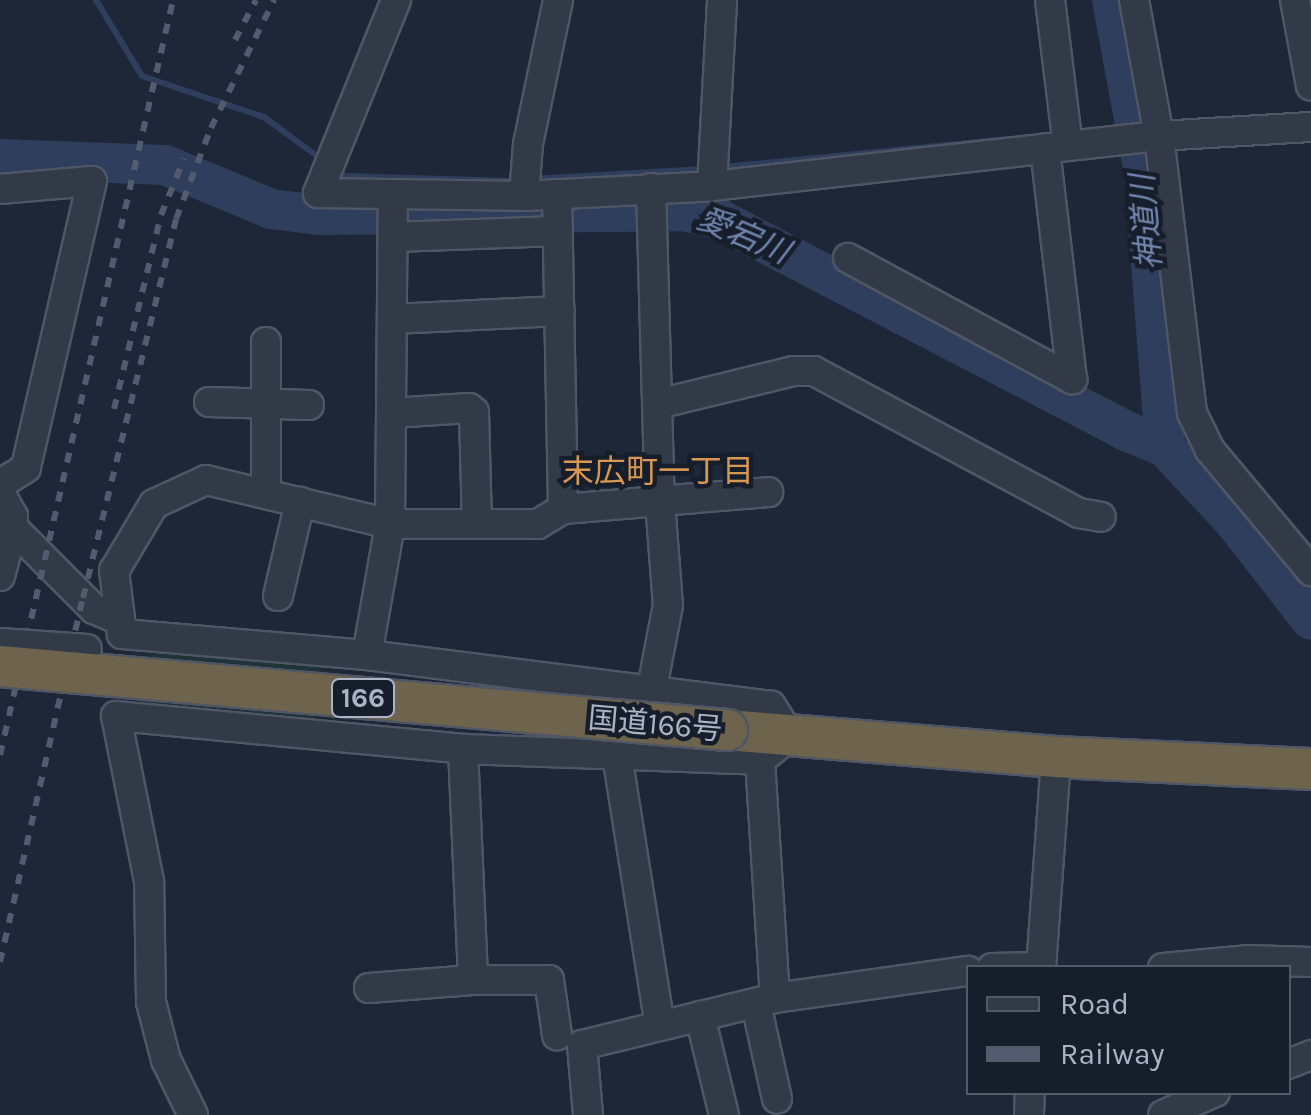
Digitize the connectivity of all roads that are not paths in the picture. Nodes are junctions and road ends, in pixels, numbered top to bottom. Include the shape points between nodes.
1 (396, 0) edge
2 (558, 0) edge
3 (722, 0) edge
4 (1050, 0) edge
5 (1134, 0) edge
6 (1295, 0) edge
7 (1311, 86) edge
8 (1311, 126) edge
9 (1158, 136) junction
10 (1061, 140) junction
11 (712, 174) junction
12 (525, 185) junction
13 (0, 189) edge
14 (651, 189) junction
15 (393, 196) junction
16 (558, 214) junction
17 (393, 235) junction
18 (848, 258) dead end
19 (560, 311) junction
20 (392, 319) junction
21 (266, 342) dead end
22 (209, 402) dead end
23 (268, 404) junction
24 (658, 404) junction
25 (309, 405) dead end
26 (392, 414) junction
27 (0, 484) edge
28 (266, 491) junction
29 (0, 492) edge
30 (768, 492) dead end
31 (300, 502) junction
32 (660, 502) junction
33 (564, 509) junction
34 (1101, 516) dead end
35 (476, 523) junction
36 (390, 524) junction
37 (13, 528) junction
38 (1311, 571) edge
39 (0, 576) edge
40 (278, 596) dead end
41 (120, 626) junction
42 (0, 643) edge
43 (87, 649) dead end
44 (368, 655) junction
45 (0, 666) edge
46 (652, 688) junction
47 (116, 716) junction
48 (775, 748) junction
49 (463, 749) junction
50 (617, 755) junction
51 (1056, 757) junction
52 (1311, 769) edge
53 (1311, 962) edge
54 (1041, 965) edge
55 (1191, 965) edge
56 (966, 970) edge
57 (474, 980) junction
58 (369, 988) dead end
59 (766, 1001) junction
60 (700, 1016) junction
61 (660, 1026) junction
62 (557, 1035) dead end
63 (777, 1099) dead end
64 (193, 1115) edge
65 (588, 1115) edge
66 (724, 1115) edge

1 - 15 street via 318,194
2 - 12 street
3 - 11 street
4 - 10 street
5 - 9 street
6 - 7 street
8 - 9 street
9 - 10 street
9 - 38 street via 1192,413 1210,450
10 - 11 street
10 - 18 street via 1072,379
11 - 14 street
12 - 15 street
12 - 16 street
13 - 27 street via 92,181 26,468
14 - 16 street
14 - 24 street
15 - 17 street
16 - 17 street
16 - 19 street
17 - 20 street
19 - 20 street
19 - 33 street
20 - 26 street
21 - 23 street
22 - 23 street
23 - 25 street
23 - 28 street
24 - 32 street
24 - 34 street via 814,371 1079,513
26 - 35 street via 474,412
26 - 36 street
28 - 31 street
28 - 41 street via 206,480 154,504 114,571
29 - 37 street
30 - 32 street
31 - 36 street
31 - 40 street
32 - 33 street
32 - 46 street via 668,605
33 - 35 street via 538,524
35 - 36 street
36 - 44 street
37 - 39 street
37 - 41 street via 94,609
41 - 44 street
41 - 47 street
42 - 43 street, bridge
44 - 46 street
45 - 48 highway, 国道166号 / 166, bridge via 727,730
46 - 48 street via 771,706
47 - 49 street
47 - 64 street via 149,881 151,1002 166,1060
48 - 50 street
48 - 51 highway, 国道166号 / 166
48 - 59 street
49 - 50 street
49 - 57 street
50 - 61 street
51 - 52 highway, 国道166号 / 166
51 - 54 street
53 - 55 street
56 - 59 street
57 - 58 street
57 - 62 street via 549,980
59 - 60 street
59 - 63 street
60 - 61 street
60 - 66 street
61 - 65 street via 582,1044

